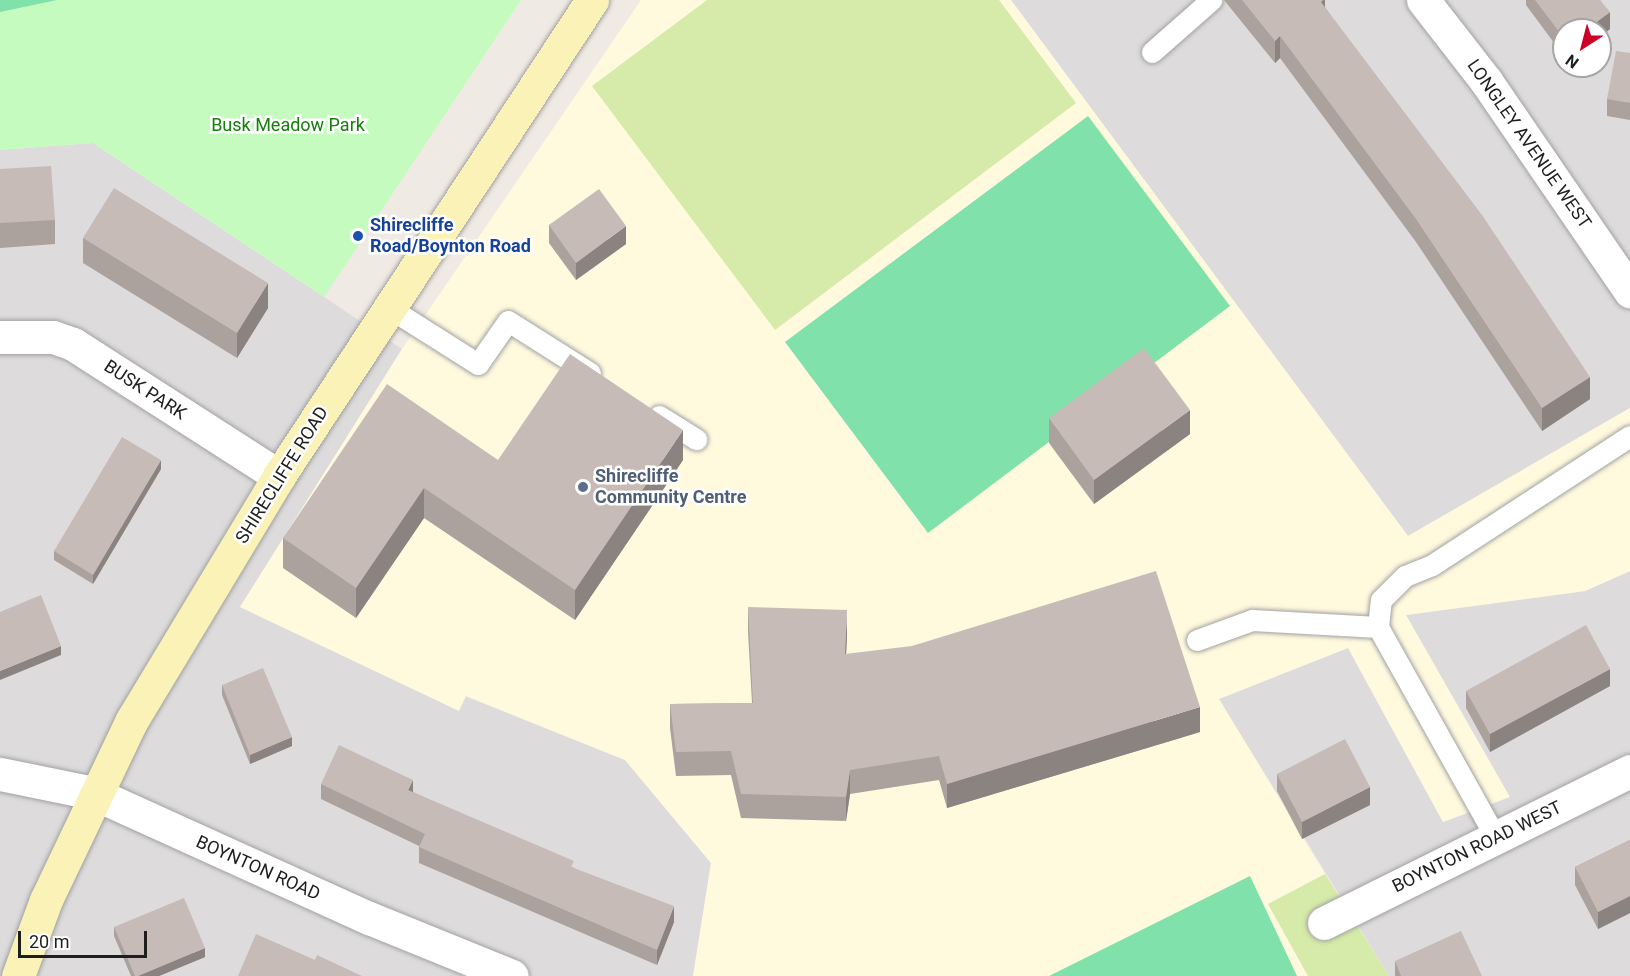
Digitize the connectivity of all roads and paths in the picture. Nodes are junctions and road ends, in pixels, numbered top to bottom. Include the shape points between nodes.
1 (592, 0) edge
2 (1211, 0) edge
3 (1423, 0) edge
4 (1152, 52) dead end
5 (1620, 254) edge
6 (1630, 291) edge
7 (391, 309) junction
8 (0, 338) edge
9 (607, 383) edge
10 (636, 402) edge
11 (1630, 436) edge
12 (696, 439) dead end
13 (279, 476) junction
14 (1378, 627) junction
15 (1197, 640) dead end
16 (1630, 771) edge
17 (0, 774) edge
18 (93, 793) junction
19 (1496, 838) junction
20 (1324, 923) dead end
21 (18, 976) edge
22 (512, 976) edge

1 - 7 street, SHIRECLIFFE ROAD
2 - 4 lane
3 - 5 street, LONGLEY AVENUE WEST
5 - 6 street, LONGLEY AVENUE WEST
7 - 9 lane via 478,364 508,321
7 - 13 street, SHIRECLIFFE ROAD
8 - 13 street, BUSK PARK via 53,337 73,344
10 - 12 lane
11 - 14 lane via 1432,565 1405,576 1381,600
13 - 18 street, SHIRECLIFFE ROAD
14 - 15 lane via 1252,620
14 - 19 lane
16 - 19 street, BOYNTON ROAD WEST
17 - 18 street, BOYNTON ROAD
18 - 21 street, SHIRECLIFFE ROAD
18 - 22 street, BOYNTON ROAD via 369,918
19 - 20 street, BOYNTON ROAD WEST

